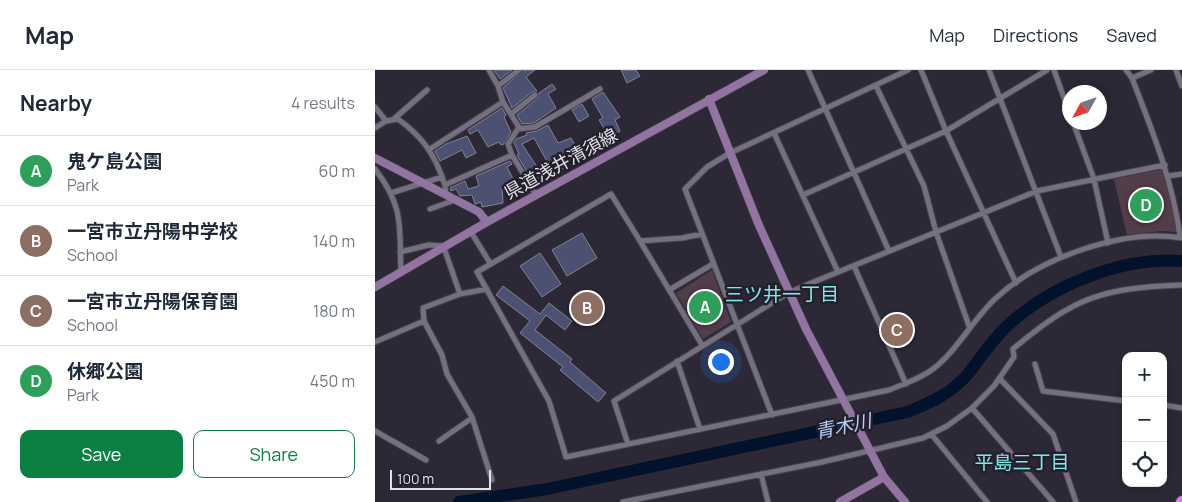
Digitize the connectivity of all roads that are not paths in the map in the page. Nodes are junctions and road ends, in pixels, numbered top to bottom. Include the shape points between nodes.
1 (489, 70) edge
2 (519, 70) edge
3 (764, 70) edge
4 (808, 70) edge
5 (908, 70) edge
6 (921, 70) edge
7 (989, 70) edge
8 (1047, 70) edge
9 (1054, 70) edge
10 (1126, 70) edge
11 (1151, 70) edge
12 (1176, 70) edge
13 (1132, 78) junction
14 (498, 86) junction
15 (876, 86) junction
16 (1182, 86) edge
17 (600, 89) dead end
18 (427, 90) dead end
19 (1062, 92) edge
20 (535, 95) dead end
21 (1000, 97) junction
22 (709, 99) junction
23 (503, 102) junction
24 (375, 107) edge
25 (825, 110) junction
26 (511, 114) junction
27 (395, 118) junction
28 (386, 121) junction
29 (375, 128) edge
30 (517, 129) junction
31 (1076, 130) edge
32 (947, 131) junction
33 (774, 133) junction
34 (430, 149) junction
35 (905, 149) junction
36 (730, 153) junction
37 (512, 155) junction
38 (375, 158) edge
39 (1165, 165) junction
40 (375, 169) edge
41 (852, 172) junction
42 (1182, 174) edge
43 (1168, 176) junction
44 (442, 177) junction
45 (1094, 178) junction
46 (424, 183) junction
47 (445, 185) junction
48 (1037, 191) junction
49 (391, 193) junction
50 (446, 195) junction
51 (536, 195) junction
52 (803, 195) junction
53 (455, 200) junction
54 (431, 209) dead end
55 (1179, 211) edge
56 (983, 212) junction
57 (487, 222) junction
58 (471, 232) junction
59 (936, 232) junction
60 (702, 234) junction
61 (1181, 237) edge
62 (640, 241) junction
63 (1108, 243) junction
64 (446, 247) junction
65 (400, 252) junction
66 (889, 252) junction
67 (1061, 257) junction
68 (490, 263) junction
69 (713, 264) junction
70 (854, 266) junction
71 (838, 272) junction
72 (401, 273) junction
73 (1016, 282) junction
74 (1182, 285) edge
75 (375, 287) edge
76 (487, 289) junction
77 (669, 290) junction
78 (788, 293) junction
79 (460, 294) junction
80 (424, 321) junction
81 (737, 324) junction
82 (969, 326) junction
83 (375, 342) edge
84 (702, 345) junction
85 (677, 362) junction
86 (1035, 364) dead end
87 (1000, 379) junction
88 (906, 384) junction
89 (1122, 401) edge
90 (845, 404) junction
91 (1167, 406) edge
92 (972, 408) junction
93 (1182, 408) edge
94 (772, 415) junction
95 (472, 418) junction
96 (700, 429) junction
97 (375, 431) edge
98 (932, 435) junction
99 (439, 441) dead end
100 (628, 444) junction
101 (868, 448) junction
102 (426, 460) dead end
103 (761, 474) junction
104 (884, 477) junction
105 (492, 480) dead end
106 (623, 502) edge
107 (768, 502) edge
108 (840, 502) edge
109 (905, 502) edge
110 (987, 502) edge
111 (1053, 502) edge
112 (1077, 502) edge

1 - 14 street
2 - 14 street
3 - 22 main road, 県道浅井清須線
4 - 25 street
5 - 15 street
6 - 32 street
7 - 21 street
8 - 21 street
9 - 19 street
10 - 13 street
11 - 13 street
12 - 16 street
13 - 39 street
14 - 23 street
15 - 25 street
15 - 35 street
17 - 30 street via 535,127
18 - 27 street
20 - 26 street
21 - 32 street
21 - 48 street
22 - 36 main road
22 - 51 main road, 県道浅井清須線
23 - 26 street
23 - 34 street
24 - 28 street
25 - 33 street
25 - 41 street
26 - 30 street via 519,124
27 - 28 street
27 - 34 street
28 - 29 street
30 - 37 street via 509,144
31 - 45 street
32 - 35 street
32 - 56 street
33 - 36 street
33 - 52 street
34 - 44 street
35 - 41 street
35 - 59 street via 924,186
36 - 60 street via 707,167 685,189
36 - 78 main road
37 - 47 street
37 - 51 street
38 - 46 main road
39 - 43 street
39 - 45 street
40 - 49 street
41 - 52 street
41 - 66 street
42 - 43 street
43 - 55 street
44 - 46 street
44 - 47 street
45 - 48 street
45 - 63 street
46 - 49 street
46 - 50 main road
47 - 50 street
48 - 56 street
48 - 67 street
49 - 65 street via 400,218
50 - 53 main road
51 - 57 main road, 県道浅井清須線
52 - 71 street
53 - 54 street
53 - 57 main road via 479,212
55 - 61 street
56 - 59 street
56 - 73 street
57 - 58 main road, 県道浅井清須線
58 - 64 main road, 県道浅井清須線
58 - 68 street
59 - 66 street
59 - 82 street
60 - 62 street
60 - 69 street
61 - 63 street via 1161,236
62 - 68 street via 611,194
62 - 77 street
63 - 67 street
64 - 65 street via 429,245
64 - 72 main road, 県道浅井清須線
64 - 79 street
65 - 72 street
66 - 70 street
67 - 73 street
68 - 76 street via 477,272
69 - 77 street
69 - 81 street
70 - 71 street
70 - 88 street
71 - 78 street
72 - 75 main road, 県道浅井清須線
73 - 82 street via 997,296
74 - 87 street via 1117,290 1079,302 1013,349 1014,357
76 - 79 street
76 - 100 street via 549,401 566,457
77 - 84 street
78 - 81 street
78 - 90 main road
79 - 80 street via 423,308
80 - 83 street
80 - 95 street via 442,355 447,374
81 - 84 street
81 - 94 street
82 - 88 street via 935,368
84 - 85 street
85 - 96 street
85 - 100 street via 614,401
86 - 89 street via 1043,391
87 - 92 street
87 - 112 street via 1053,434
88 - 90 street
90 - 94 street
90 - 101 main road
91 - 93 street
92 - 98 street via 962,418
92 - 111 street
94 - 96 street
95 - 99 street
95 - 105 street
96 - 100 street
97 - 102 street
98 - 101 street
98 - 110 street
101 - 103 street
101 - 104 main road
103 - 106 street
103 - 107 street
104 - 108 main road
104 - 109 main road

